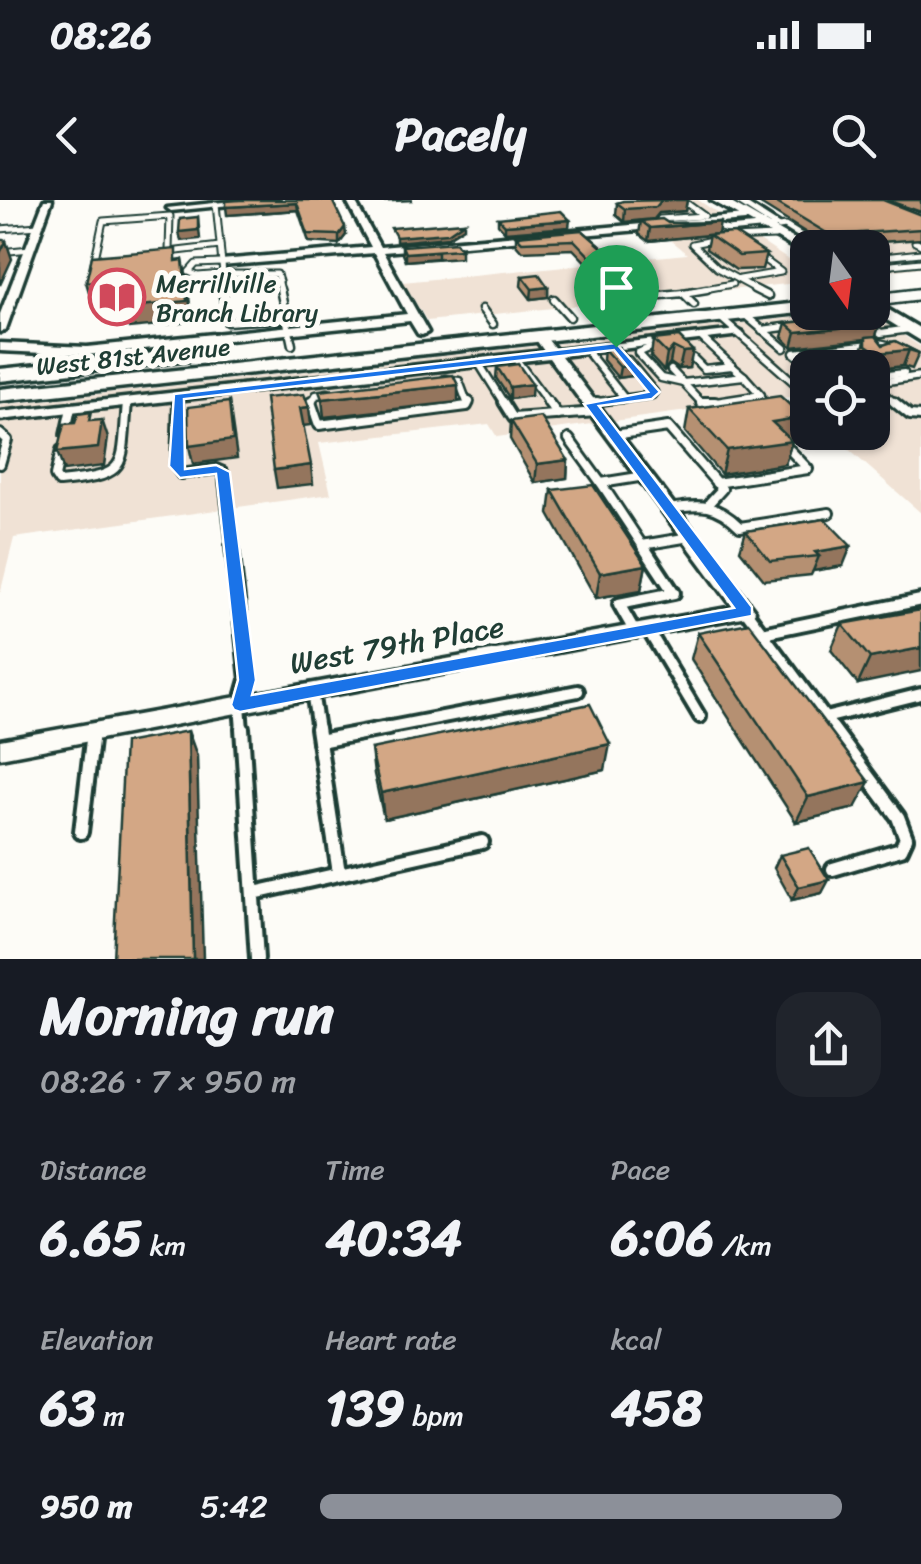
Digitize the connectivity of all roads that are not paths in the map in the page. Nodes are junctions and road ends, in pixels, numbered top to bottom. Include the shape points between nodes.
1 (48, 200) edge
2 (274, 200) edge
3 (350, 200) edge
4 (682, 200) edge
5 (717, 200) edge
6 (735, 200) edge
7 (216, 204) junction
8 (170, 212) junction
9 (707, 218) junction
10 (746, 218) junction
11 (663, 224) junction
12 (38, 226) junction
13 (21, 227) junction
14 (0, 229) edge
15 (769, 230) junction
16 (792, 230) edge
17 (731, 235) junction
18 (790, 242) edge
19 (220, 246) junction
20 (30, 249) junction
21 (378, 249) junction
22 (11, 250) junction
23 (169, 250) junction
24 (790, 251) edge
25 (0, 252) edge
26 (921, 253) edge
27 (890, 256) edge
28 (169, 259) edge
29 (921, 262) edge
30 (112, 264) edge
31 (890, 266) edge
32 (222, 268) junction
33 (921, 280) edge
34 (279, 281) junction
35 (738, 282) junction
36 (14, 290) junction
37 (0, 291) edge
38 (890, 291) edge
39 (921, 294) edge
40 (890, 295) edge
41 (688, 298) junction
42 (554, 299) dead end
43 (790, 306) edge
44 (890, 308) edge
45 (4, 310) edge
46 (790, 311) edge
47 (781, 313) junction
48 (570, 316) junction
49 (418, 324) junction
50 (741, 324) junction
51 (0, 329) edge
52 (918, 329) edge
53 (762, 330) junction
54 (877, 330) edge
55 (289, 331) junction
56 (540, 337) junction
57 (701, 338) junction
58 (646, 346) junction
59 (0, 347) edge
60 (616, 347) junction
61 (784, 348) dead end
62 (825, 349) junction
63 (586, 350) junction
64 (817, 350) edge
65 (829, 350) edge
66 (888, 350) edge
67 (553, 354) junction
68 (790, 354) edge
69 (656, 356) edge
70 (764, 357) junction
71 (515, 358) junction
72 (693, 358) edge
73 (478, 362) junction
74 (732, 366) junction
75 (671, 370) dead end
76 (921, 373) edge
77 (0, 375) edge
78 (744, 376) junction
79 (890, 376) edge
80 (790, 379) edge
81 (428, 381) edge
82 (683, 383) junction
83 (332, 393) edge
84 (0, 395) edge
85 (178, 396) junction
86 (625, 399) junction
87 (126, 402) junction
88 (71, 408) junction
89 (594, 408) junction
90 (195, 414) edge
91 (558, 415) junction
92 (0, 416) edge
93 (178, 416) junction
94 (921, 416) edge
95 (513, 418) joint
96 (684, 425) dead end
97 (668, 427) junction
98 (0, 434) edge
99 (614, 435) junction
100 (569, 438) dead end
101 (790, 450) edge
102 (0, 464) edge
103 (645, 476) junction
104 (601, 483) junction
105 (716, 483) junction
106 (610, 498) junction
107 (593, 500) edge
108 (710, 502) junction
109 (670, 509) junction
110 (829, 512) dead end
111 (690, 537) junction
112 (642, 545) junction
113 (921, 600) edge
114 (746, 612) junction
115 (641, 631) junction
116 (762, 632) junction
117 (578, 691) dead end
118 (312, 692) junction
119 (921, 694) edge
120 (240, 705) junction
121 (700, 718) dead end
122 (825, 718) junction
123 (94, 732) junction
124 (320, 741) junction
125 (1, 752) edge
126 (81, 832) dead end
127 (482, 842) dead end
128 (832, 869) dead end
129 (339, 872) junction
130 (254, 893) junction
131 (257, 959) edge

1 - 12 street
2 - 7 street
3 - 21 street
4 - 9 lane
5 - 10 main road
6 - 15 street
7 - 8 street
7 - 19 lane
8 - 23 lane
8 - 30 lane via 102,221 93,265
9 - 10 street
9 - 11 street
10 - 15 main road
11 - 17 lane via 720,224
11 - 21 street
12 - 13 lane
12 - 20 street
13 - 14 lane
13 - 22 lane
15 - 16 lane
15 - 17 lane
15 - 17 lane
15 - 18 main road
15 - 24 main road
17 - 35 lane via 692,244
17 - 35 lane via 781,272
19 - 23 lane
19 - 32 lane
20 - 22 lane
20 - 36 street
21 - 32 street
21 - 49 street
22 - 25 lane
23 - 28 lane
26 - 27 lane
29 - 31 lane
32 - 32 lane via 198,276 189,272 196,264
32 - 34 lane via 277,274
33 - 38 main road
34 - 55 lane
34 - 55 lane via 222,287 227,322
35 - 41 lane
35 - 47 lane
36 - 37 lane
36 - 45 street
39 - 40 main road
41 - 47 main road, West 81st Avenue
41 - 48 main road, West 81st Avenue
42 - 48 lane
43 - 47 main road, West 81st Avenue
44 - 52 main road
45 - 51 street
46 - 47 main road, West 81st Avenue
47 - 50 main road, West 81st Avenue
47 - 53 lane
48 - 49 main road, West 81st Avenue
49 - 55 main road, West 81st Avenue
50 - 53 lane
50 - 56 main road, West 81st Avenue via 720,317
50 - 57 street
50 - 70 lane
52 - 54 lane
53 - 61 lane
55 - 59 street via 86,351
55 - 77 main road, West 81st Avenue
56 - 67 street
56 - 84 main road, West 81st Avenue
57 - 58 street
57 - 74 lane
58 - 60 street
58 - 69 lane
58 - 82 lane via 638,352 661,378
60 - 63 street
60 - 86 lane via 654,392
62 - 64 lane
62 - 65 lane
62 - 66 lane via 880,343 901,348
63 - 67 street
63 - 86 lane
67 - 71 street
67 - 89 street
68 - 70 lane
70 - 80 lane
71 - 73 street
71 - 91 lane
72 - 74 lane via 704,370
73 - 85 street via 379,380
73 - 95 lane
74 - 78 lane
75 - 82 lane
76 - 79 lane
76 - 94 lane via 876,387 910,415
78 - 82 lane
78 - 82 lane via 761,396 704,404
81 - 83 lane via 459,381 467,406 319,425 311,401
85 - 87 street
85 - 93 lane
86 - 89 lane
87 - 88 street
87 - 88 lane via 118,470 59,482 54,476
88 - 92 street
89 - 91 lane
89 - 99 street
90 - 93 lane
91 - 95 lane
93 - 120 lane via 180,474 223,472 247,680
96 - 97 lane
97 - 99 lane
97 - 105 lane
98 - 102 lane via 7,440
99 - 103 street
100 - 104 lane
101 - 105 lane via 808,468
103 - 104 lane
103 - 109 street
104 - 106 lane
105 - 108 lane via 722,489
106 - 107 lane
106 - 112 lane
108 - 109 lane
108 - 110 lane via 740,527
109 - 111 street
111 - 112 lane
111 - 114 street
112 - 115 lane via 674,593 619,604
113 - 116 lane
114 - 115 street, West 79th Place
114 - 116 lane
115 - 118 street, West 79th Place
115 - 121 lane
116 - 122 lane
117 - 124 lane
118 - 120 street, West 79th Place
118 - 124 lane
119 - 122 lane
120 - 123 street, West 79th Place
120 - 130 lane
122 - 128 lane via 898,817 906,838 901,849
123 - 125 street, West 79th Place
123 - 126 lane
124 - 129 lane
127 - 129 lane
129 - 130 lane
130 - 131 lane

